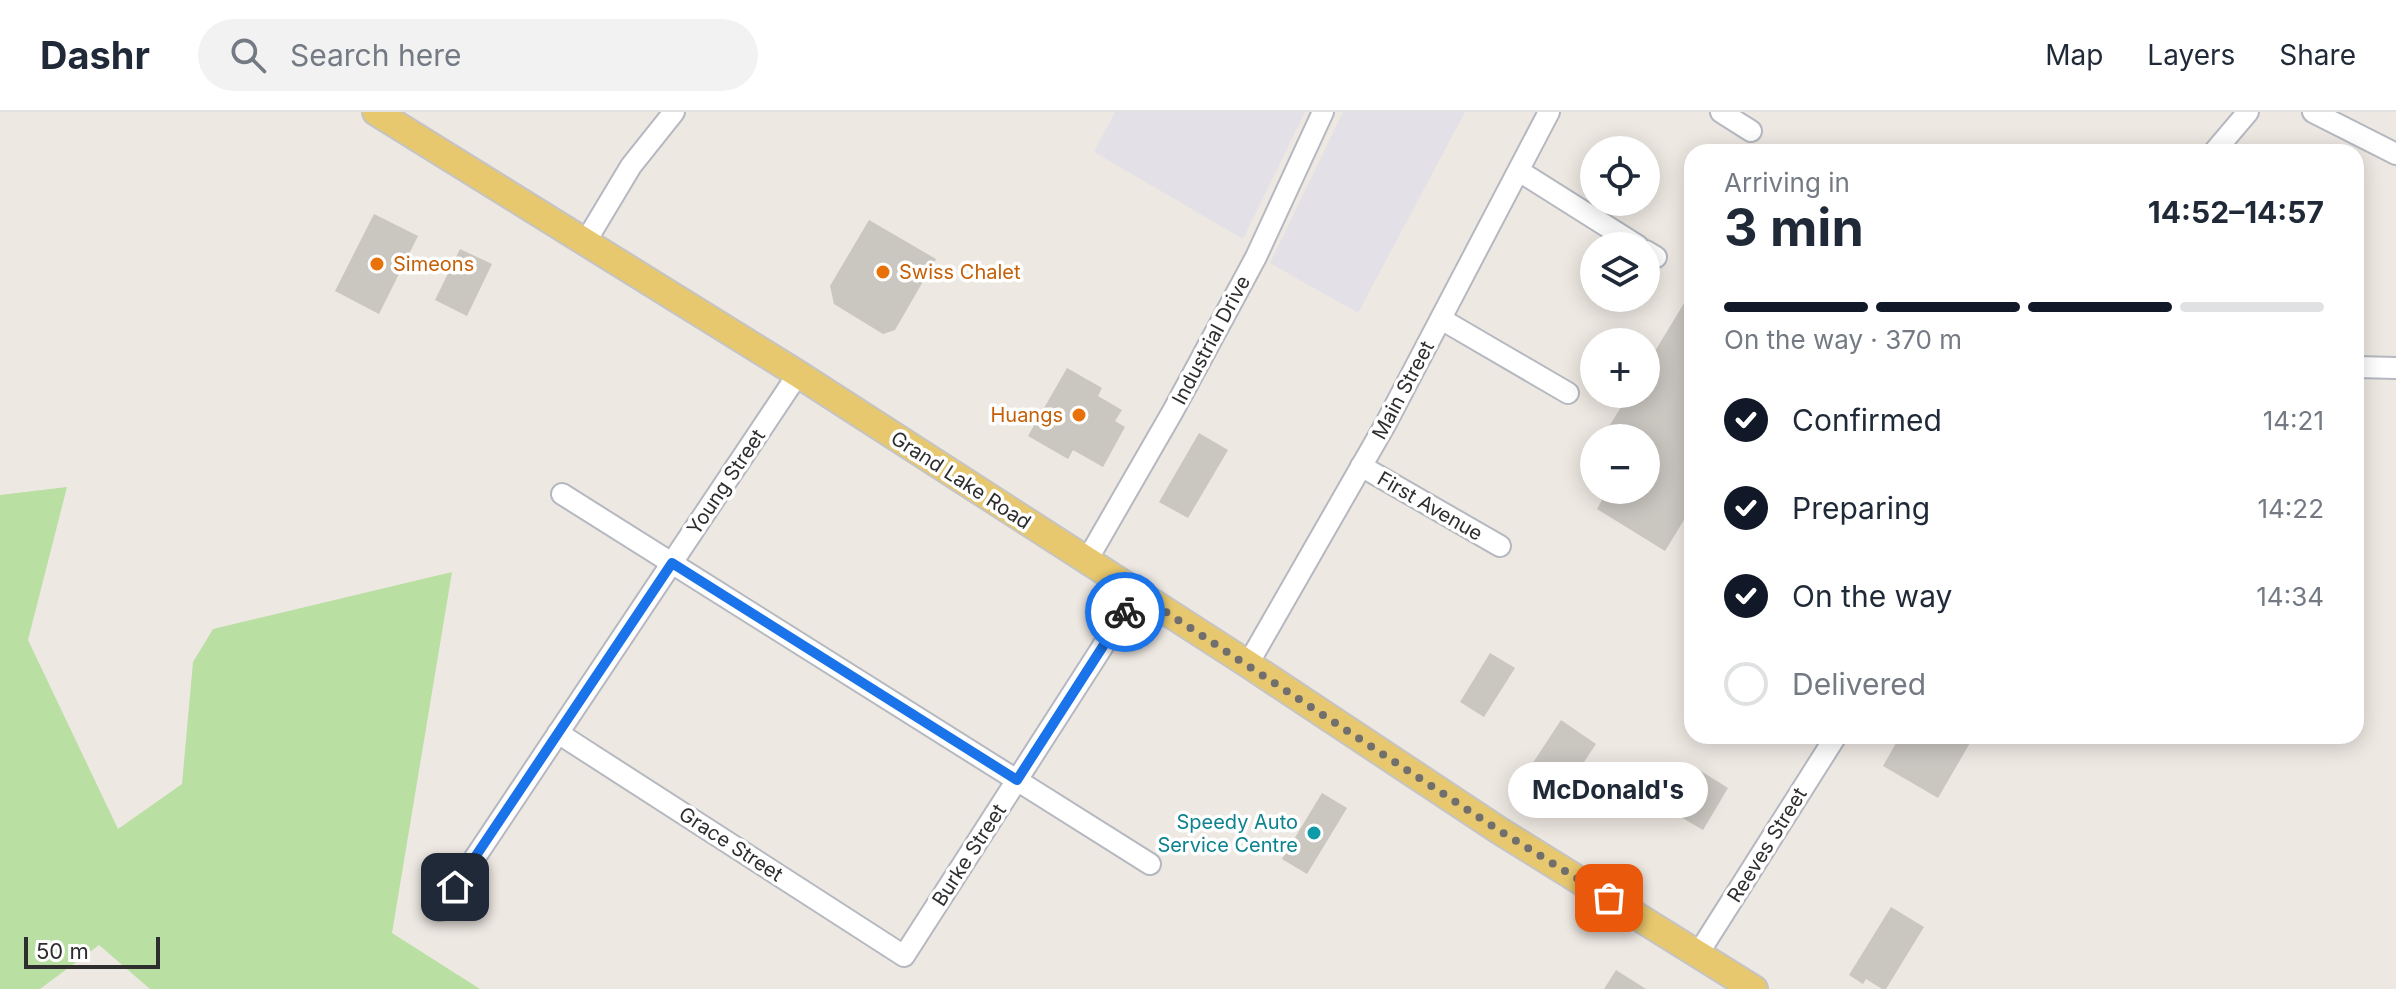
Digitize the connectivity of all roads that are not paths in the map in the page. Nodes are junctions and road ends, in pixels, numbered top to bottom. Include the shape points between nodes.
1 (376, 112) edge
2 (674, 112) edge
3 (1323, 112) edge
4 (1549, 112) edge
5 (1721, 112) edge
6 (2248, 112) edge
7 (2313, 112) edge
8 (1751, 131) dead end
9 (2221, 144) edge
10 (2396, 154) edge
11 (1519, 171) junction
12 (1616, 232) edge
13 (586, 241) junction
14 (1441, 319) junction
15 (2364, 367) edge
16 (2396, 368) edge
17 (798, 374) junction
18 (1568, 393) dead end
19 (1361, 466) junction
20 (562, 494) dead end
21 (1500, 546) dead end
22 (1086, 562) junction
23 (672, 563) junction
24 (1137, 593) junction
25 (1248, 664) junction
26 (558, 733) junction
27 (1831, 744) edge
28 (1017, 780) junction
29 (1150, 864) dead end
30 (440, 910) dead end
31 (1698, 954) junction
32 (904, 956) joint
33 (1754, 989) edge

1 - 13 main road, Grand Lake Road
2 - 13 street via 631,166
3 - 22 street, Industrial Drive via 1256,257
4 - 11 street, Main Street
5 - 8 street
6 - 9 street
7 - 10 street
11 - 12 street
11 - 14 street, Main Street
13 - 17 main road, Grand Lake Road
14 - 18 street
14 - 19 street, Main Street
15 - 16 street
17 - 22 main road, Grand Lake Road
17 - 23 street, Young Street
19 - 21 street, First Avenue
19 - 25 street, Main Street
20 - 23 street
22 - 24 main road, Grand Lake Road
23 - 26 street, Young Street
23 - 28 street
24 - 25 main road, Grand Lake Road
24 - 28 street, Burke Street
25 - 31 main road, Grand Lake Road
26 - 30 street, Young Street
26 - 32 street, Grace Street
27 - 31 street, Reeves Street
28 - 29 street
28 - 32 street, Burke Street
31 - 33 main road, Grand Lake Road

